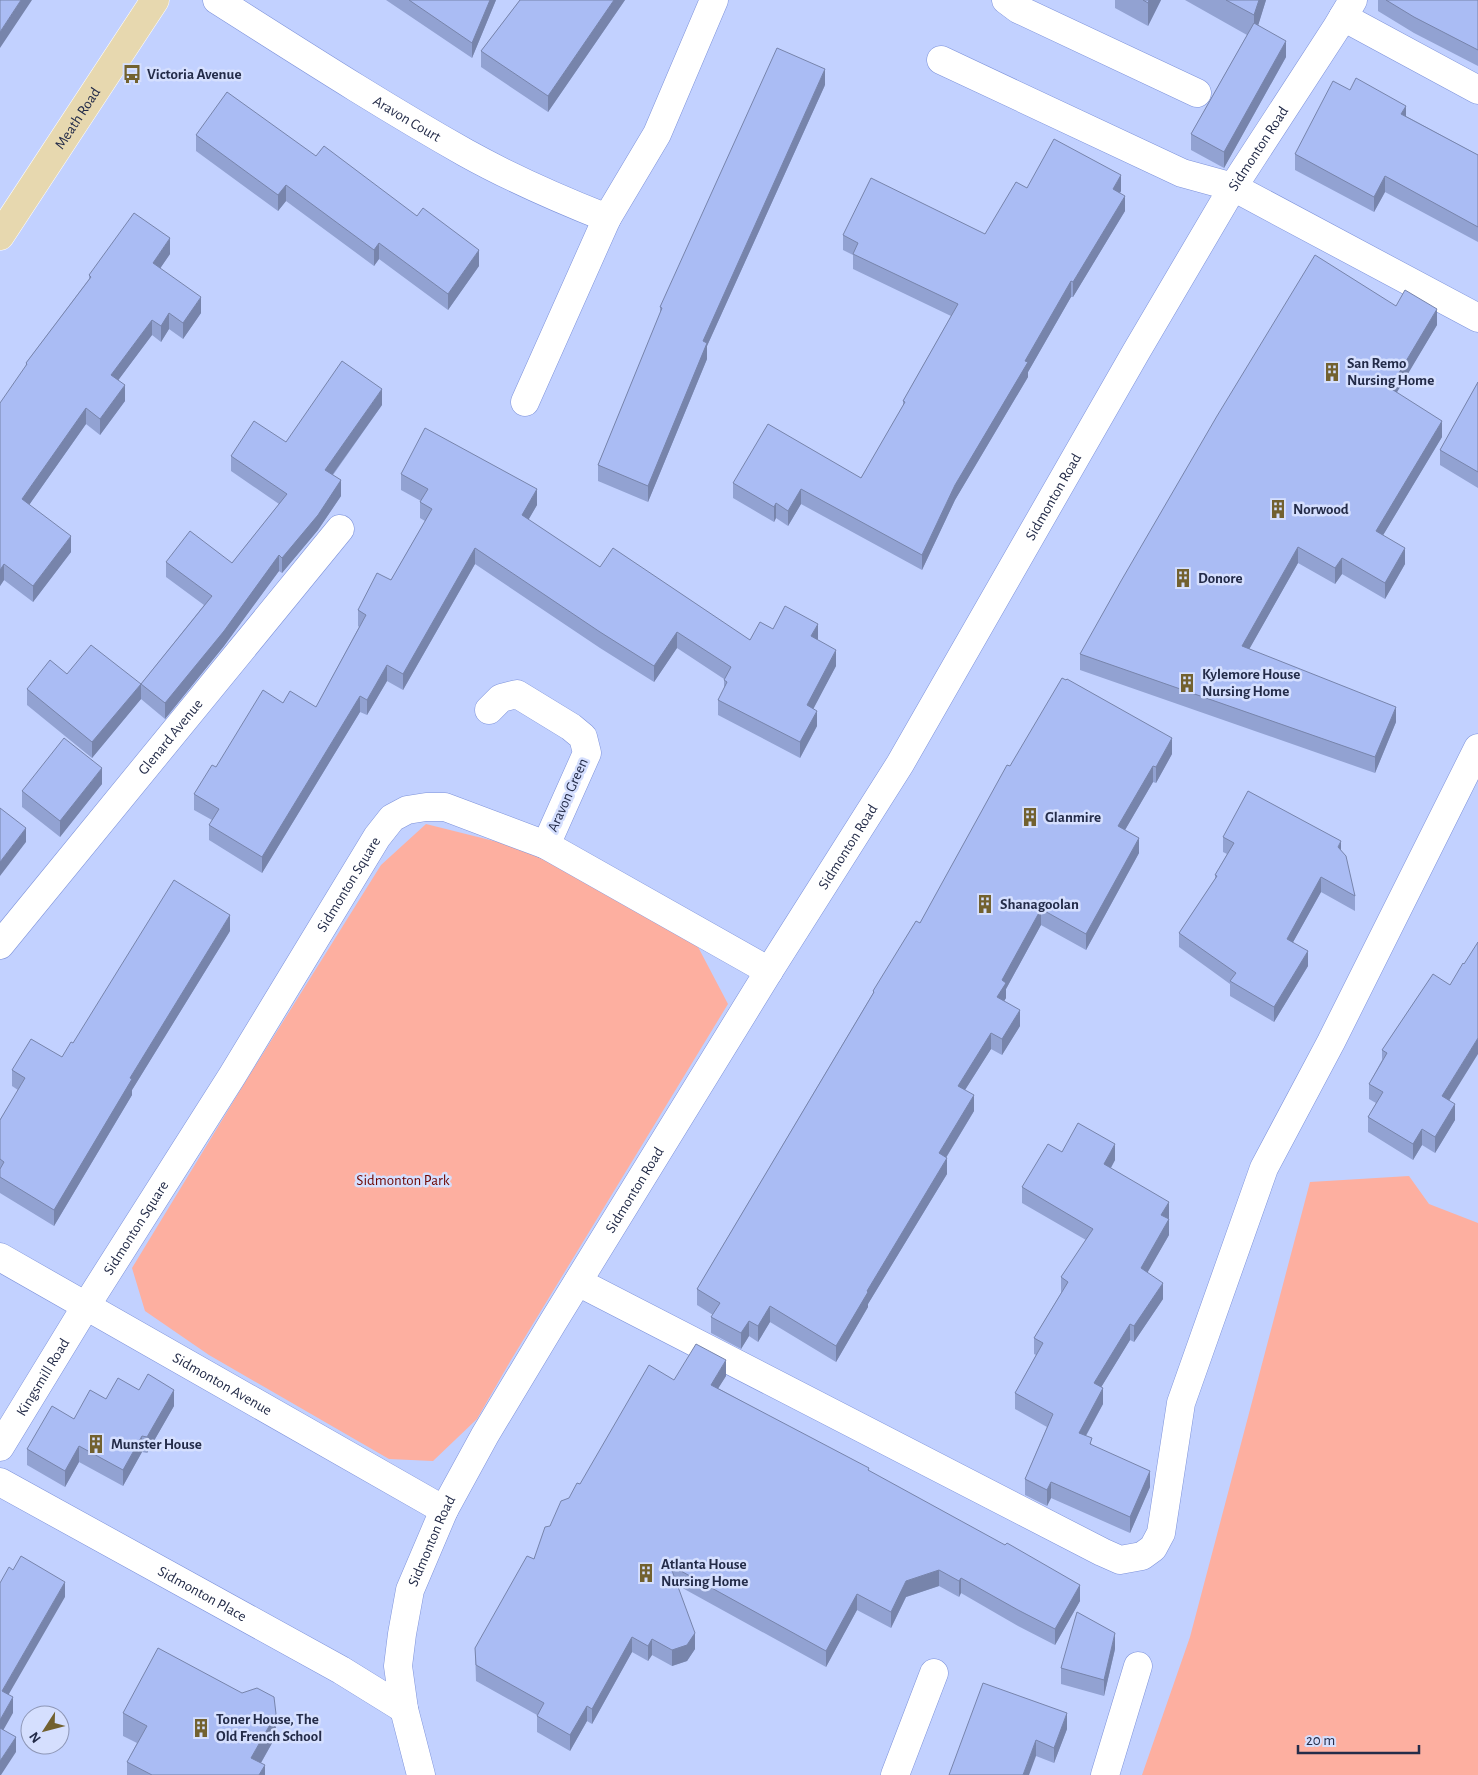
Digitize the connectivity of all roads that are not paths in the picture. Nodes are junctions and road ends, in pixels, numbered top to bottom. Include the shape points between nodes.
1 (155, 0) edge
2 (217, 0) edge
3 (714, 0) edge
4 (1006, 0) edge
5 (1348, 9) edge
6 (941, 60) dead end
7 (1478, 90) edge
8 (1196, 93) dead end
9 (1233, 187) junction
10 (607, 218) junction
11 (0, 236) edge
12 (1478, 318) edge
13 (525, 402) dead end
14 (340, 529) dead end
15 (489, 710) dead end
16 (1478, 748) edge
17 (546, 844) junction
18 (0, 945) edge
19 (769, 971) junction
20 (0, 1257) edge
21 (578, 1282) junction
22 (86, 1306) junction
23 (0, 1447) edge
24 (0, 1482) edge
25 (444, 1510) junction
26 (1138, 1666) dead end
27 (934, 1673) dead end
28 (404, 1709) junction
29 (421, 1775) edge
30 (895, 1775) edge
31 (1105, 1775) edge

1 - 11 main road, Meath Road
2 - 10 street, Aravon Court via 466,153
3 - 10 street via 656,134
4 - 8 street via 1018,9
5 - 7 street
5 - 9 street, Sidmonton Road
6 - 9 street via 1182,173
9 - 12 street
9 - 19 street, Sidmonton Road via 904,758
10 - 13 street
14 - 18 street, Glenard Avenue
15 - 17 street, Aravon Green via 501,698 518,694 583,737 587,753
16 - 21 street via 1332,1042 1264,1168 1181,1404 1160,1534 1153,1548 1142,1556 1120,1560 1102,1552
17 - 19 street, Sidmonton Square
17 - 22 street, Sidmonton Square via 445,807 406,810 392,818 377,837 232,1076
19 - 21 street, Sidmonton Road
20 - 22 street, Sidmonton Avenue
21 - 25 street, Sidmonton Road via 485,1435
22 - 23 street, Kingsmill Road
22 - 25 street, Sidmonton Avenue
24 - 28 street, Sidmonton Place via 341,1670
25 - 28 street, Sidmonton Road via 410,1590 398,1666
26 - 31 street
27 - 30 street
28 - 29 street, Sidmonton Road

